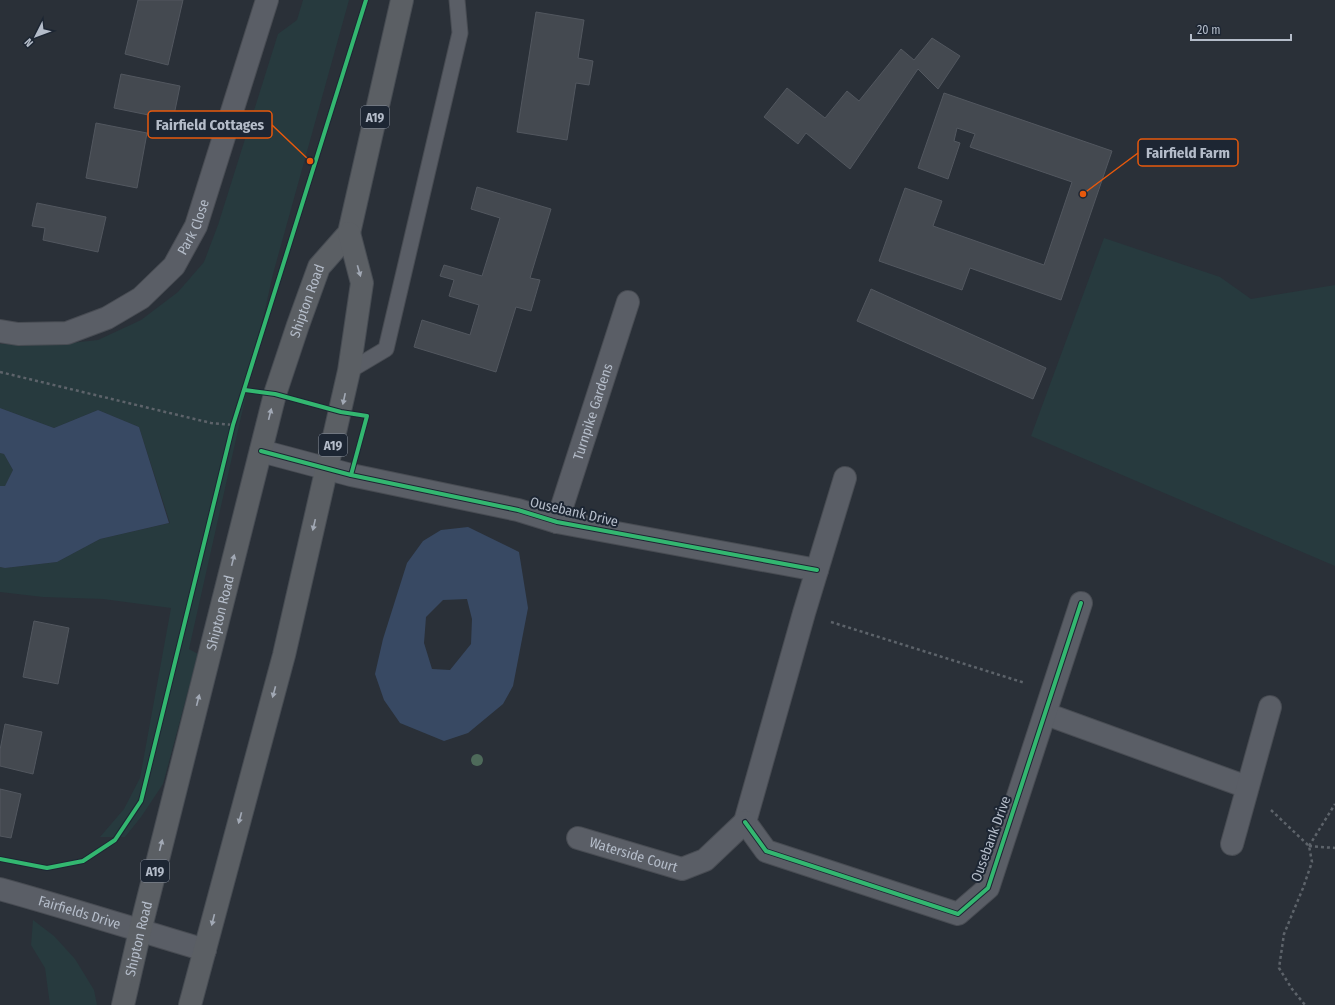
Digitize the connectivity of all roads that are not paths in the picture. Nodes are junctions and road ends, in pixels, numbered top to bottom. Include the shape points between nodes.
1 (267, 0) edge
2 (402, 0) edge
3 (457, 0) edge
4 (349, 233) junction
5 (628, 302) dead end
6 (0, 331) edge
7 (350, 371) junction
8 (261, 452) junction
9 (328, 468) junction
10 (846, 478) dead end
11 (557, 522) junction
12 (817, 570) junction
13 (1081, 603) dead end
14 (1270, 707) dead end
15 (1046, 714) junction
16 (1247, 787) junction
17 (745, 822) junction
18 (578, 838) dead end
19 (1232, 844) dead end
20 (0, 889) edge
21 (140, 931) junction
22 (205, 950) junction
23 (123, 1005) edge
24 (190, 1005) edge

1 - 6 street, Park Close via 196,226 174,266 141,298 107,318 67,334 18,334
2 - 4 highway, Shipton Road / A19
3 - 7 lane via 460,33 386,349
4 -> 7 highway, Shipton Road / A19 via 362,283
8 -> 4 highway, Shipton Road / A19 via 275,394 320,267
5 - 11 street, Turnpike Gardens
7 -> 9 highway, Shipton Road / A19
8 - 9 street, Ousebank Drive
21 -> 8 highway, Shipton Road / A19
9 - 11 street, Ousebank Drive via 518,510
9 -> 22 highway, Shipton Road / A19 via 284,655
10 - 12 street
11 - 12 street, Ousebank Drive
12 - 17 street
13 - 15 street, Ousebank Drive
14 - 16 street
15 - 16 street
15 - 17 street, Ousebank Drive via 988,888 958,914 766,851
16 - 19 street
17 - 18 street, Waterside Court via 705,860 682,869
20 - 21 street, Fairfields Drive
21 - 22 street, Fairfields Drive
21 - 23 highway, Shipton Road / A19
22 - 24 highway, A19

